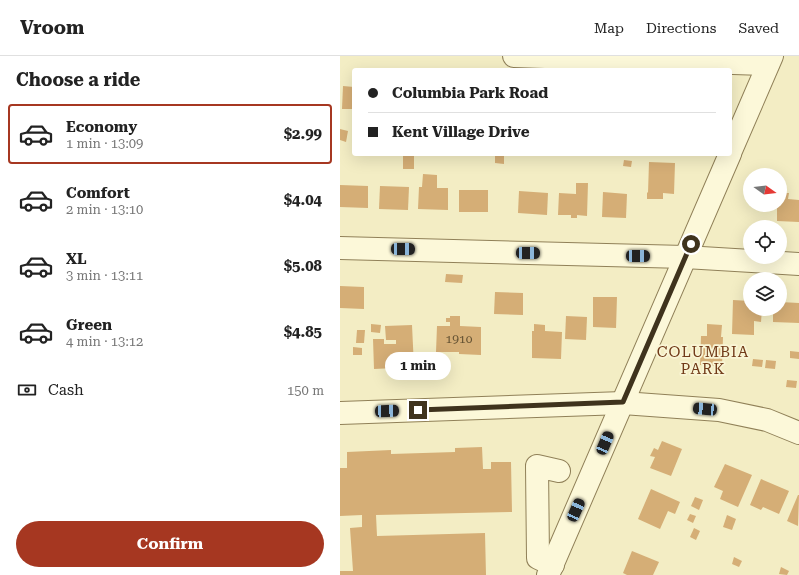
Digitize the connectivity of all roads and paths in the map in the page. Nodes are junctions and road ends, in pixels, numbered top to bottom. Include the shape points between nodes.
1 (514, 56) edge
2 (770, 60) edge
3 (732, 149) edge
4 (729, 156) edge
5 (340, 248) edge
6 (685, 257) junction
7 (799, 264) edge
8 (623, 402) junction
9 (340, 413) edge
10 (799, 433) edge
11 (559, 471) dead end
12 (551, 570) edge

1 - 2 street
2 - 3 street
4 - 6 street
5 - 6 street
6 - 7 street
6 - 8 street
8 - 9 street
8 - 10 street via 719,410 767,420
8 - 12 street
11 - 12 street via 537,466 538,558

